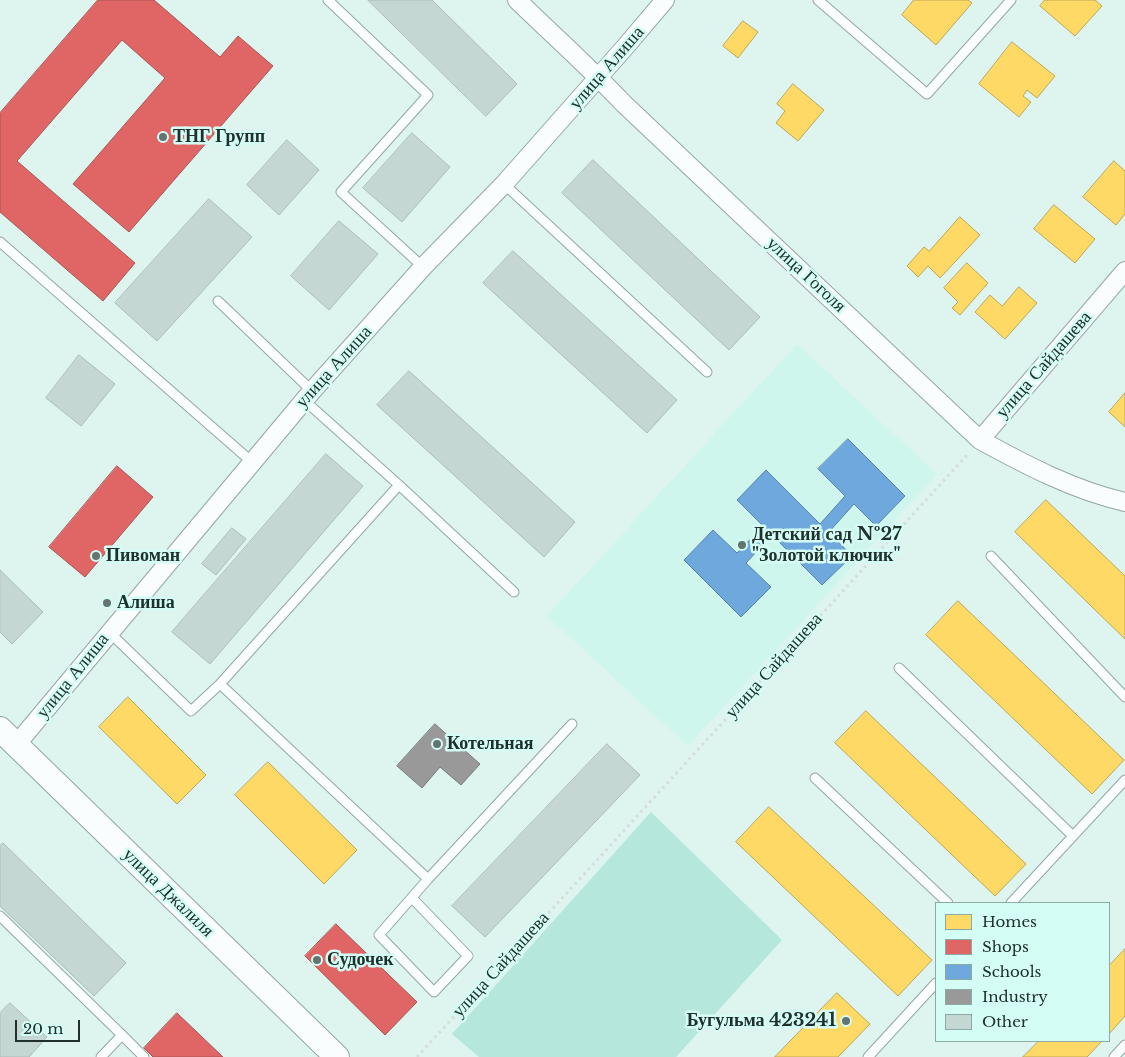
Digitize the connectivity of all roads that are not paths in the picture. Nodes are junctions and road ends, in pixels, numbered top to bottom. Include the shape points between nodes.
1 (517, 0) edge
2 (665, 0) edge
3 (818, 0) edge
4 (1011, 0) edge
5 (332, 1) edge
6 (599, 77) junction
7 (504, 184) junction
8 (0, 242) edge
9 (423, 267) junction
10 (1125, 271) edge
11 (218, 301) dead end
12 (706, 372) dead end
13 (308, 395) junction
14 (980, 440) junction
15 (252, 462) junction
16 (399, 485) junction
17 (1125, 502) edge
18 (990, 556) dead end
19 (514, 592) dead end
20 (109, 632) junction
21 (899, 668) dead end
22 (220, 684) junction
23 (1125, 697) edge
24 (572, 724) dead end
25 (8, 737) edge
26 (815, 778) dead end
27 (1125, 780) edge
28 (1073, 836) junction
29 (428, 879) junction
30 (412, 898) junction
31 (947, 902) edge
32 (1012, 902) edge
33 (0, 916) edge
34 (935, 984) edge
35 (122, 1035) junction
36 (1125, 1045) edge
37 (101, 1057) edge
38 (144, 1057) edge
39 (337, 1057) edge
40 (868, 1057) edge
41 (1114, 1057) edge

1 - 6 street, улица Гоголя
2 - 6 street, улица Алиша
3 - 4 lane via 927,94
5 - 9 lane via 428,95 341,192
6 - 7 street, улица Алиша
6 - 14 street, улица Гоголя
7 - 9 street, улица Алиша
7 - 12 lane
8 - 15 lane
9 - 13 street, улица Алиша
10 - 14 street, улица Сайдашева
11 - 13 lane
13 - 15 street, улица Алиша
13 - 16 lane
14 - 17 street, улица Гоголя via 1039,471 1102,497
15 - 20 street, улица Алиша
16 - 19 lane
16 - 22 lane
18 - 23 lane
20 - 22 lane via 191,710
20 - 25 street, улица Алиша
21 - 28 lane
22 - 29 lane
24 - 29 lane
25 - 39 main road, улица Джалиля
26 - 31 lane
27 - 28 lane
28 - 32 lane
29 - 30 lane
30 - 30 lane via 379,935 434,992 468,956
33 - 35 lane
34 - 40 lane
35 - 37 lane
35 - 38 lane
36 - 41 lane

